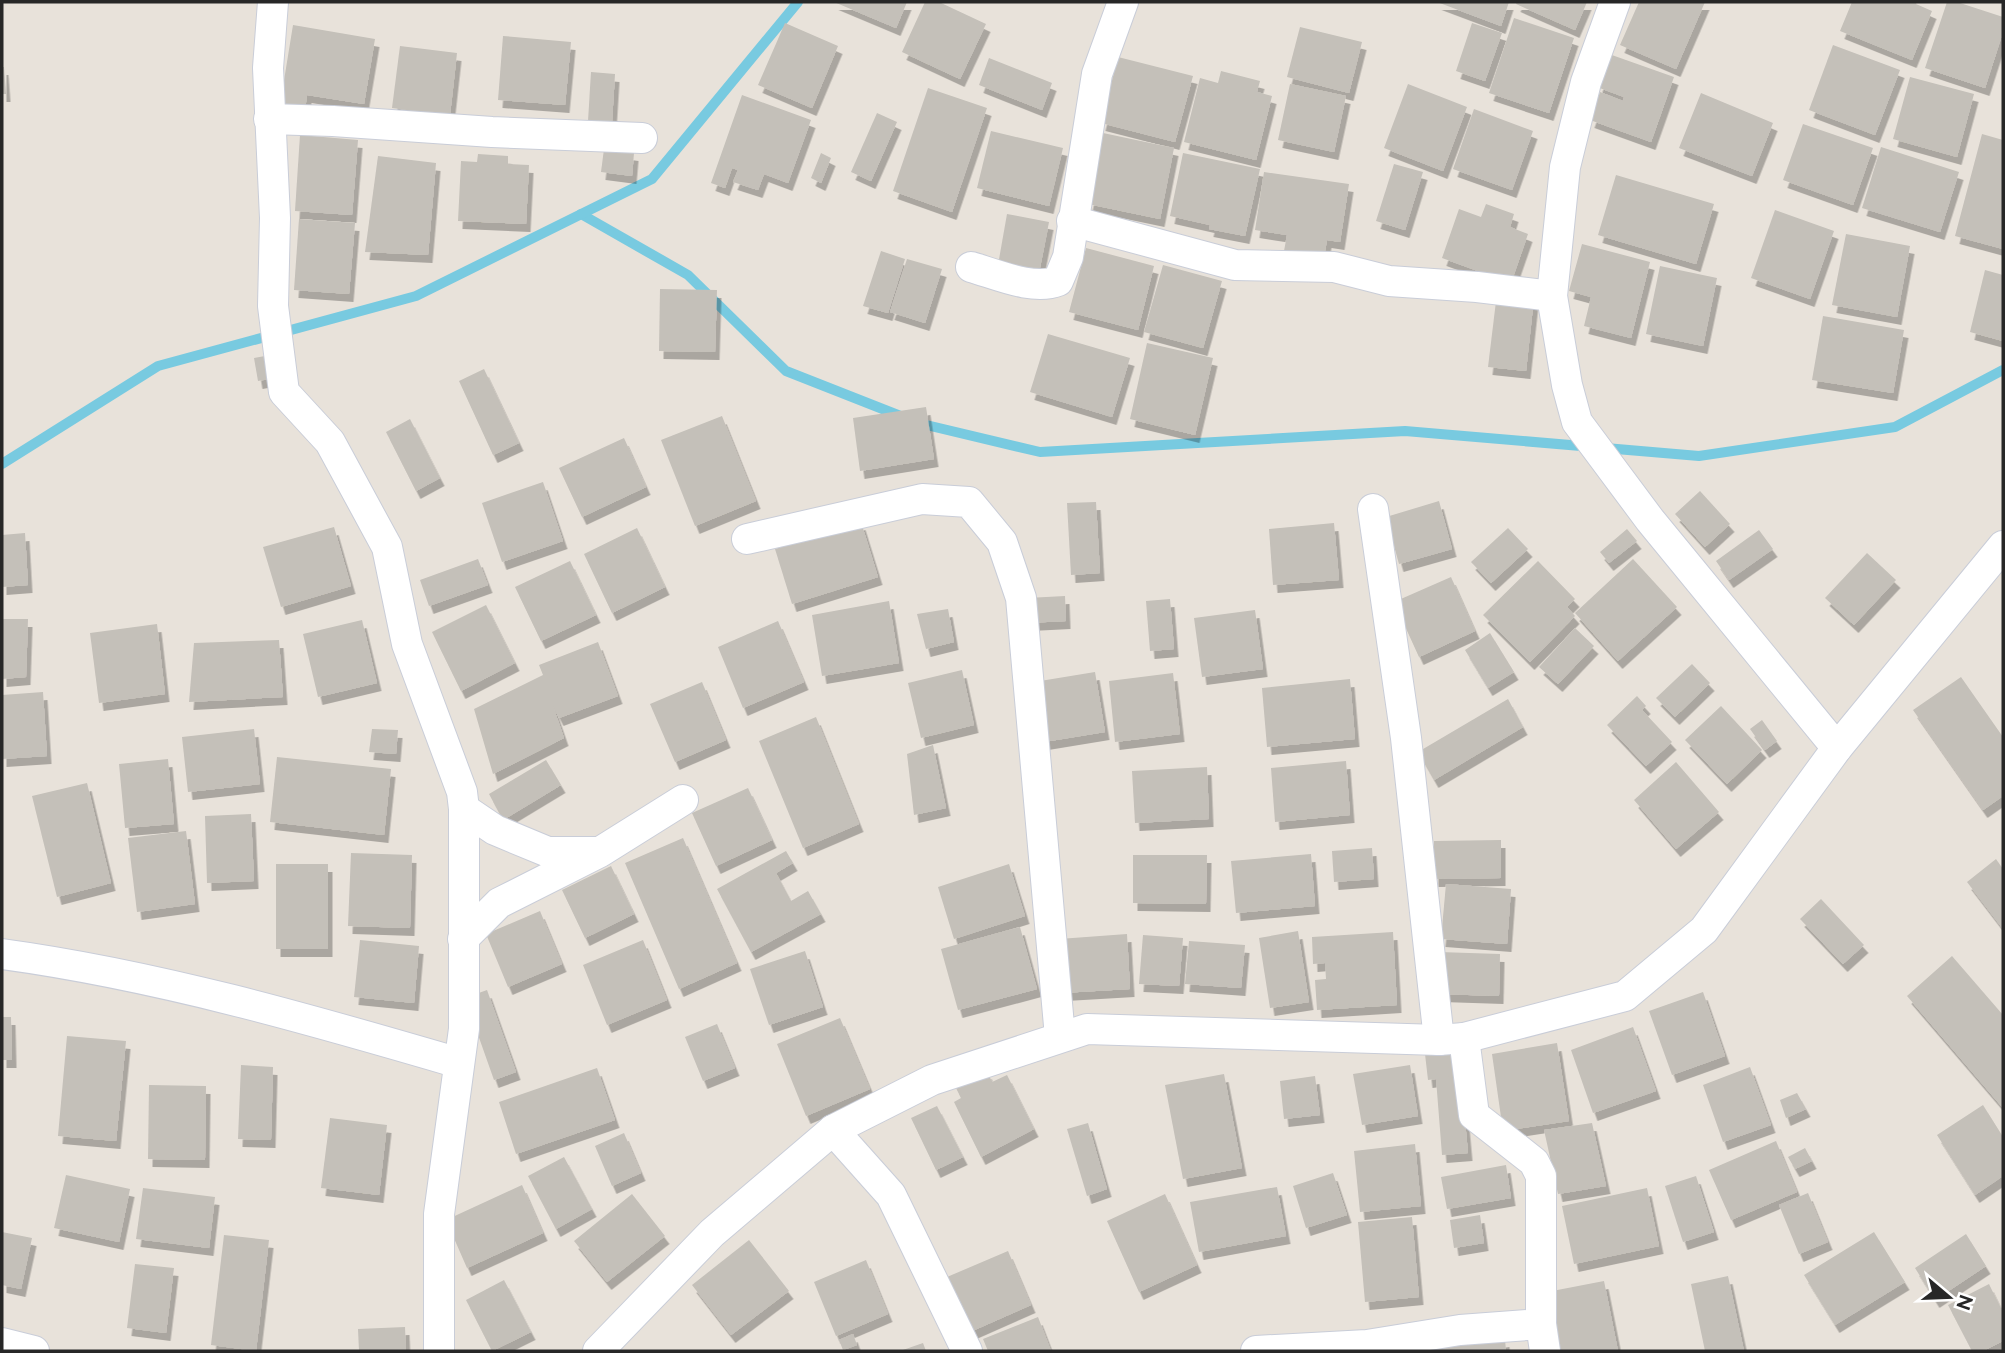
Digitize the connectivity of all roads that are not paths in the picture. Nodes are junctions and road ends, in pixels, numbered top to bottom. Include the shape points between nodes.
1 (273, 2) edge
2 (1123, 2) edge
3 (1615, 2) edge
4 (269, 119) junction
5 (642, 138) dead end
6 (1072, 221) junction
7 (971, 267) dead end
8 (1552, 296) junction
9 (1373, 509) dead end
10 (747, 539) dead end
11 (2003, 546) edge
12 (1838, 748) junction
13 (683, 800) dead end
14 (464, 809) junction
15 (600, 852) junction
16 (463, 939) junction
17 (2, 954) edge
18 (1060, 1037) junction
19 (1452, 1039) junction
20 (459, 1063) junction
21 (834, 1130) junction
22 (1543, 1338) edge
23 (2, 1343) edge
24 (34, 1351) edge
25 (439, 1351) edge
26 (598, 1351) edge
27 (967, 1351) edge
28 (1256, 1351) edge

1 - 4 street
2 - 6 street via 1097,74
3 - 8 street via 1586,82 1565,167
4 - 5 street
4 - 14 street via 275,218 273,306 284,392 330,442 387,547 407,644
6 - 7 street via 1068,257 1058,281 1048,285
6 - 8 street via 1236,265 1334,268 1389,281
8 - 12 street via 1577,422 1650,520
9 - 19 street
10 - 18 street via 922,499 969,502 1002,542 1021,598
11 - 12 street
12 - 19 street via 1704,930 1625,996
13 - 15 street
14 - 15 street via 495,830 548,852
14 - 16 street
15 - 16 street via 499,904
16 - 20 street via 464,1029
17 - 20 street via 188,990
18 - 19 street via 1087,1029
18 - 21 street via 932,1080
19 - 22 street via 1474,1115 1534,1162 1541,1176
20 - 25 street via 439,1213
21 - 26 street via 712,1233
21 - 27 street via 891,1195
22 - 28 street via 1460,1331 1367,1345
23 - 24 street

